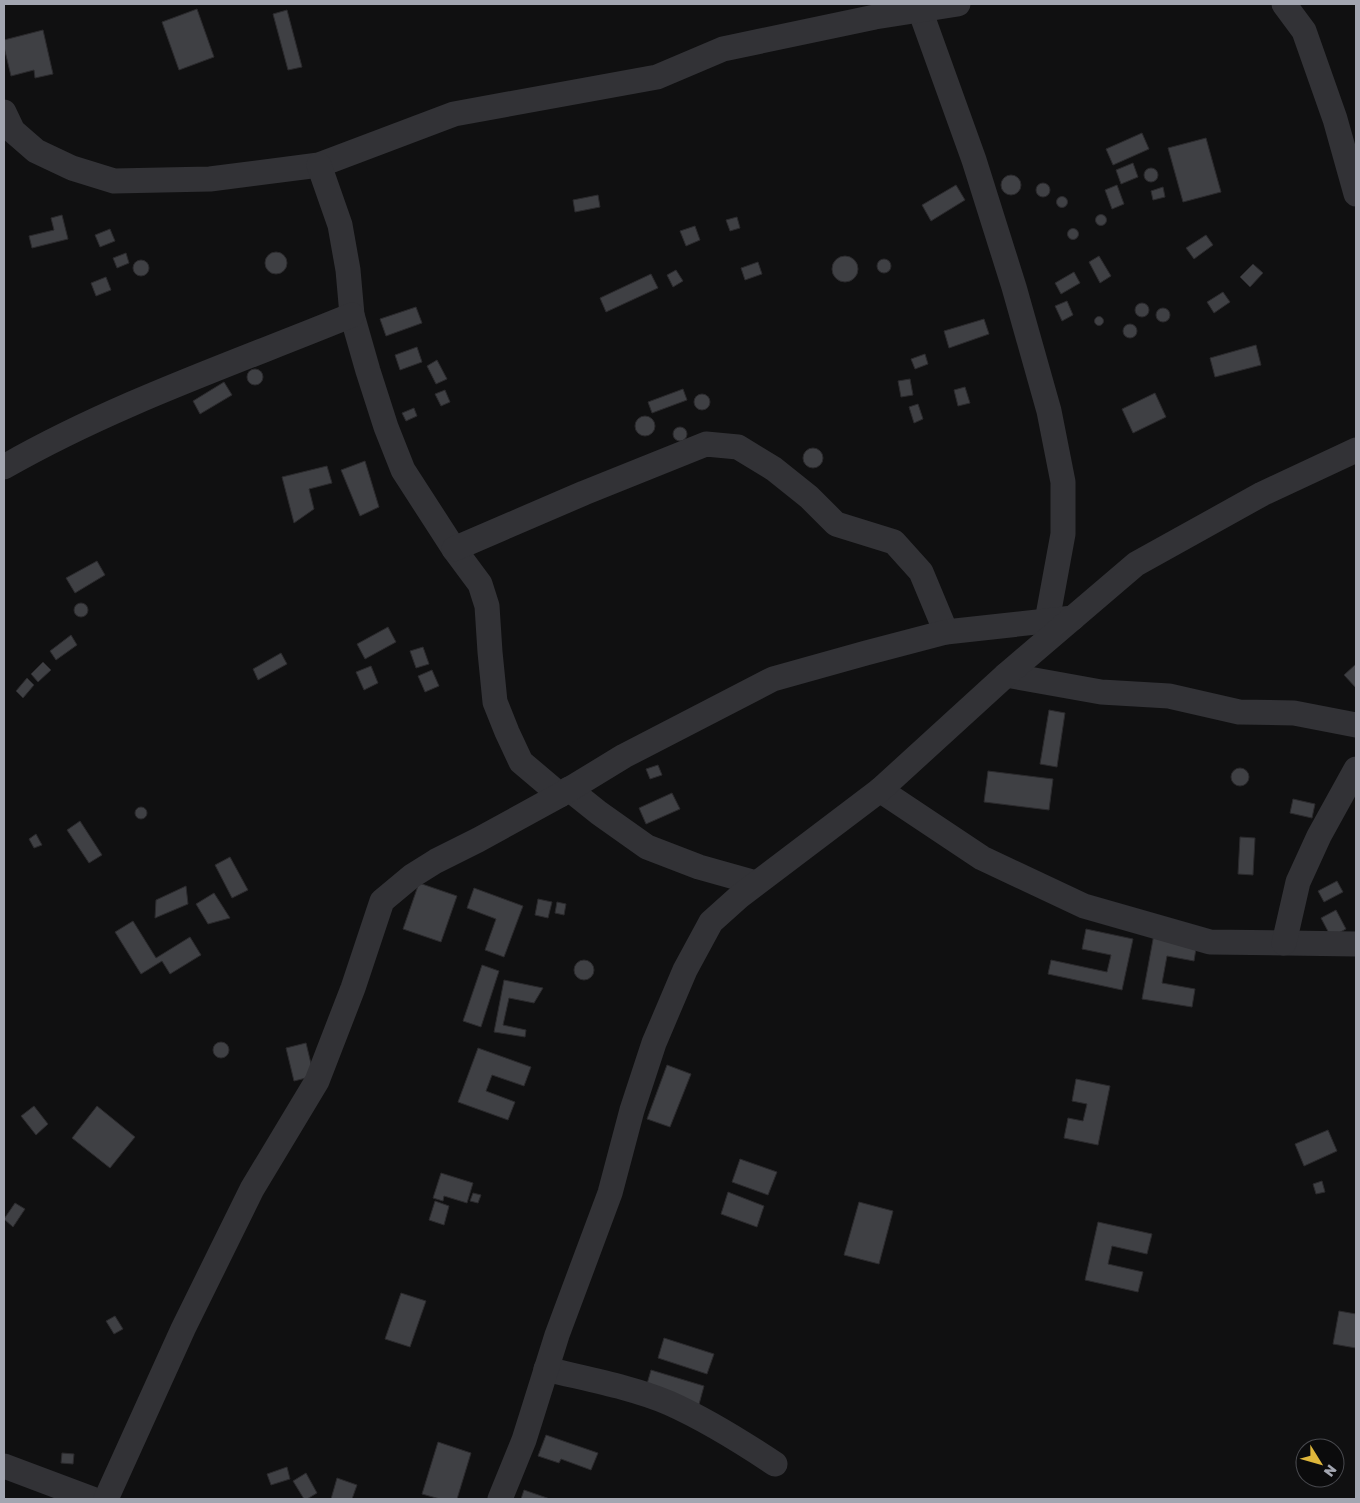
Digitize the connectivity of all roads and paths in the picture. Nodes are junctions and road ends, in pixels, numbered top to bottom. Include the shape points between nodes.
1 (958, 4) edge
2 (1284, 4) edge
3 (920, 10) junction
4 (4, 112) edge
5 (320, 165) junction
6 (1356, 194) edge
7 (352, 315) junction
8 (1356, 450) edge
9 (4, 467) edge
10 (454, 549) junction
11 (1072, 618) junction
12 (1048, 621) junction
13 (946, 632) junction
14 (1006, 675) junction
15 (1356, 725) edge
16 (1356, 769) edge
17 (880, 790) junction
18 (564, 792) junction
19 (756, 884) junction
20 (1284, 943) junction
21 (1356, 944) edge
22 (546, 1369) junction
23 (775, 1464) dead end
24 (4, 1466) edge
25 (92, 1499) edge
26 (106, 1499) edge
27 (500, 1499) edge

1 - 3 street
2 - 6 street via 1304,31 1335,118
3 - 5 street via 723,49 657,77 454,114
3 - 12 street via 974,160 1049,411 1063,482 1063,534
4 - 5 street via 12,131 36,151 72,168 114,181 210,179
5 - 7 street via 340,225
7 - 9 street via 125,406 36,448
7 - 10 street via 386,427 403,470
8 - 11 street via 1262,494 1136,564
10 - 13 street via 706,444 738,447 774,469 836,524 894,542 921,572
10 - 18 street via 480,584 487,606 495,702 507,732 521,762
11 - 12 street
11 - 14 street
12 - 13 street
13 - 18 street via 772,679 624,756
14 - 15 street via 1101,692 1169,696 1239,712 1294,713
14 - 17 street
16 - 20 street via 1318,836 1298,882
17 - 19 street
17 - 20 street via 982,858 1084,906 1210,942
18 - 19 street via 647,847
18 - 26 street via 436,860 382,901 317,1081 252,1189 183,1329
19 - 22 street via 711,922 685,970 654,1043 610,1193
20 - 21 street
22 - 23 street via 620,1387 668,1403 736,1438
22 - 27 street via 524,1440
24 - 25 street

